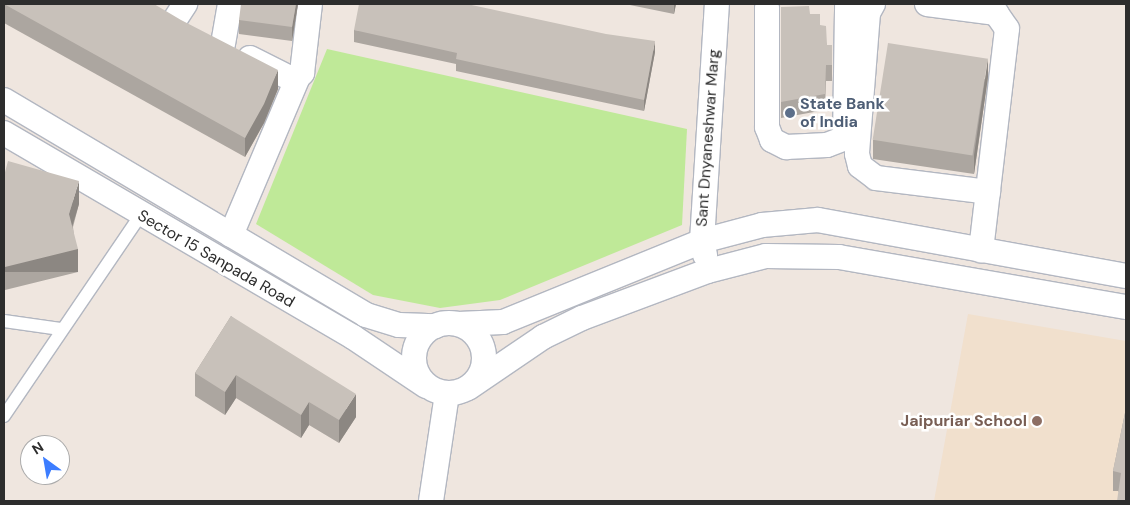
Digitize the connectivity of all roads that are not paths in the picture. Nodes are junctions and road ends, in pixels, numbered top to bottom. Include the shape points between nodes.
1 (230, 4) edge
2 (310, 4) edge
3 (717, 4) edge
4 (847, 4) edge
5 (873, 4) edge
6 (927, 4) edge
7 (767, 8) dead end
8 (996, 9) edge
9 (173, 10) edge
10 (223, 44) junction
11 (298, 78) junction
12 (4, 100) edge
13 (4, 133) edge
14 (988, 192) junction
15 (140, 216) junction
16 (231, 235) junction
17 (702, 241) junction
18 (981, 250) junction
19 (708, 271) junction
20 (1126, 276) edge
21 (1126, 307) edge
22 (4, 322) edge
23 (458, 324) junction
24 (435, 326) junction
25 (60, 329) junction
26 (447, 389) junction
27 (4, 416) edge
28 (431, 501) edge

1 - 10 street
2 - 11 street via 302,73
3 - 17 street, Sant Dnyaneshwar Marg
4 - 7 street via 845,138 803,146 778,146 767,127
5 - 14 street via 868,13 857,154 860,166 876,178
6 - 8 street
8 - 14 street via 1007,29
9 - 10 street
10 - 11 street via 290,78
11 - 16 street
12 - 16 street, Sector 15 Sanpada Road
13 - 15 street, Sector 15 Sanpada Road
14 - 18 street
15 - 25 lane
15 - 26 street, Sector 15 Sanpada Road
16 - 24 street, Sector 15 Sanpada Road via 366,315 399,325
17 - 18 street via 762,225 818,220
17 - 19 street, Sant Dnyaneshwar Marg
17 - 23 street via 503,322
18 - 20 street
19 - 21 street via 766,256 839,257
19 - 26 street via 543,337
22 - 25 lane
23 - 24 street
23 - 26 street via 473,333 482,347 482,370
24 - 26 street via 421,338 414,354 418,377
25 - 27 lane
26 - 28 street

